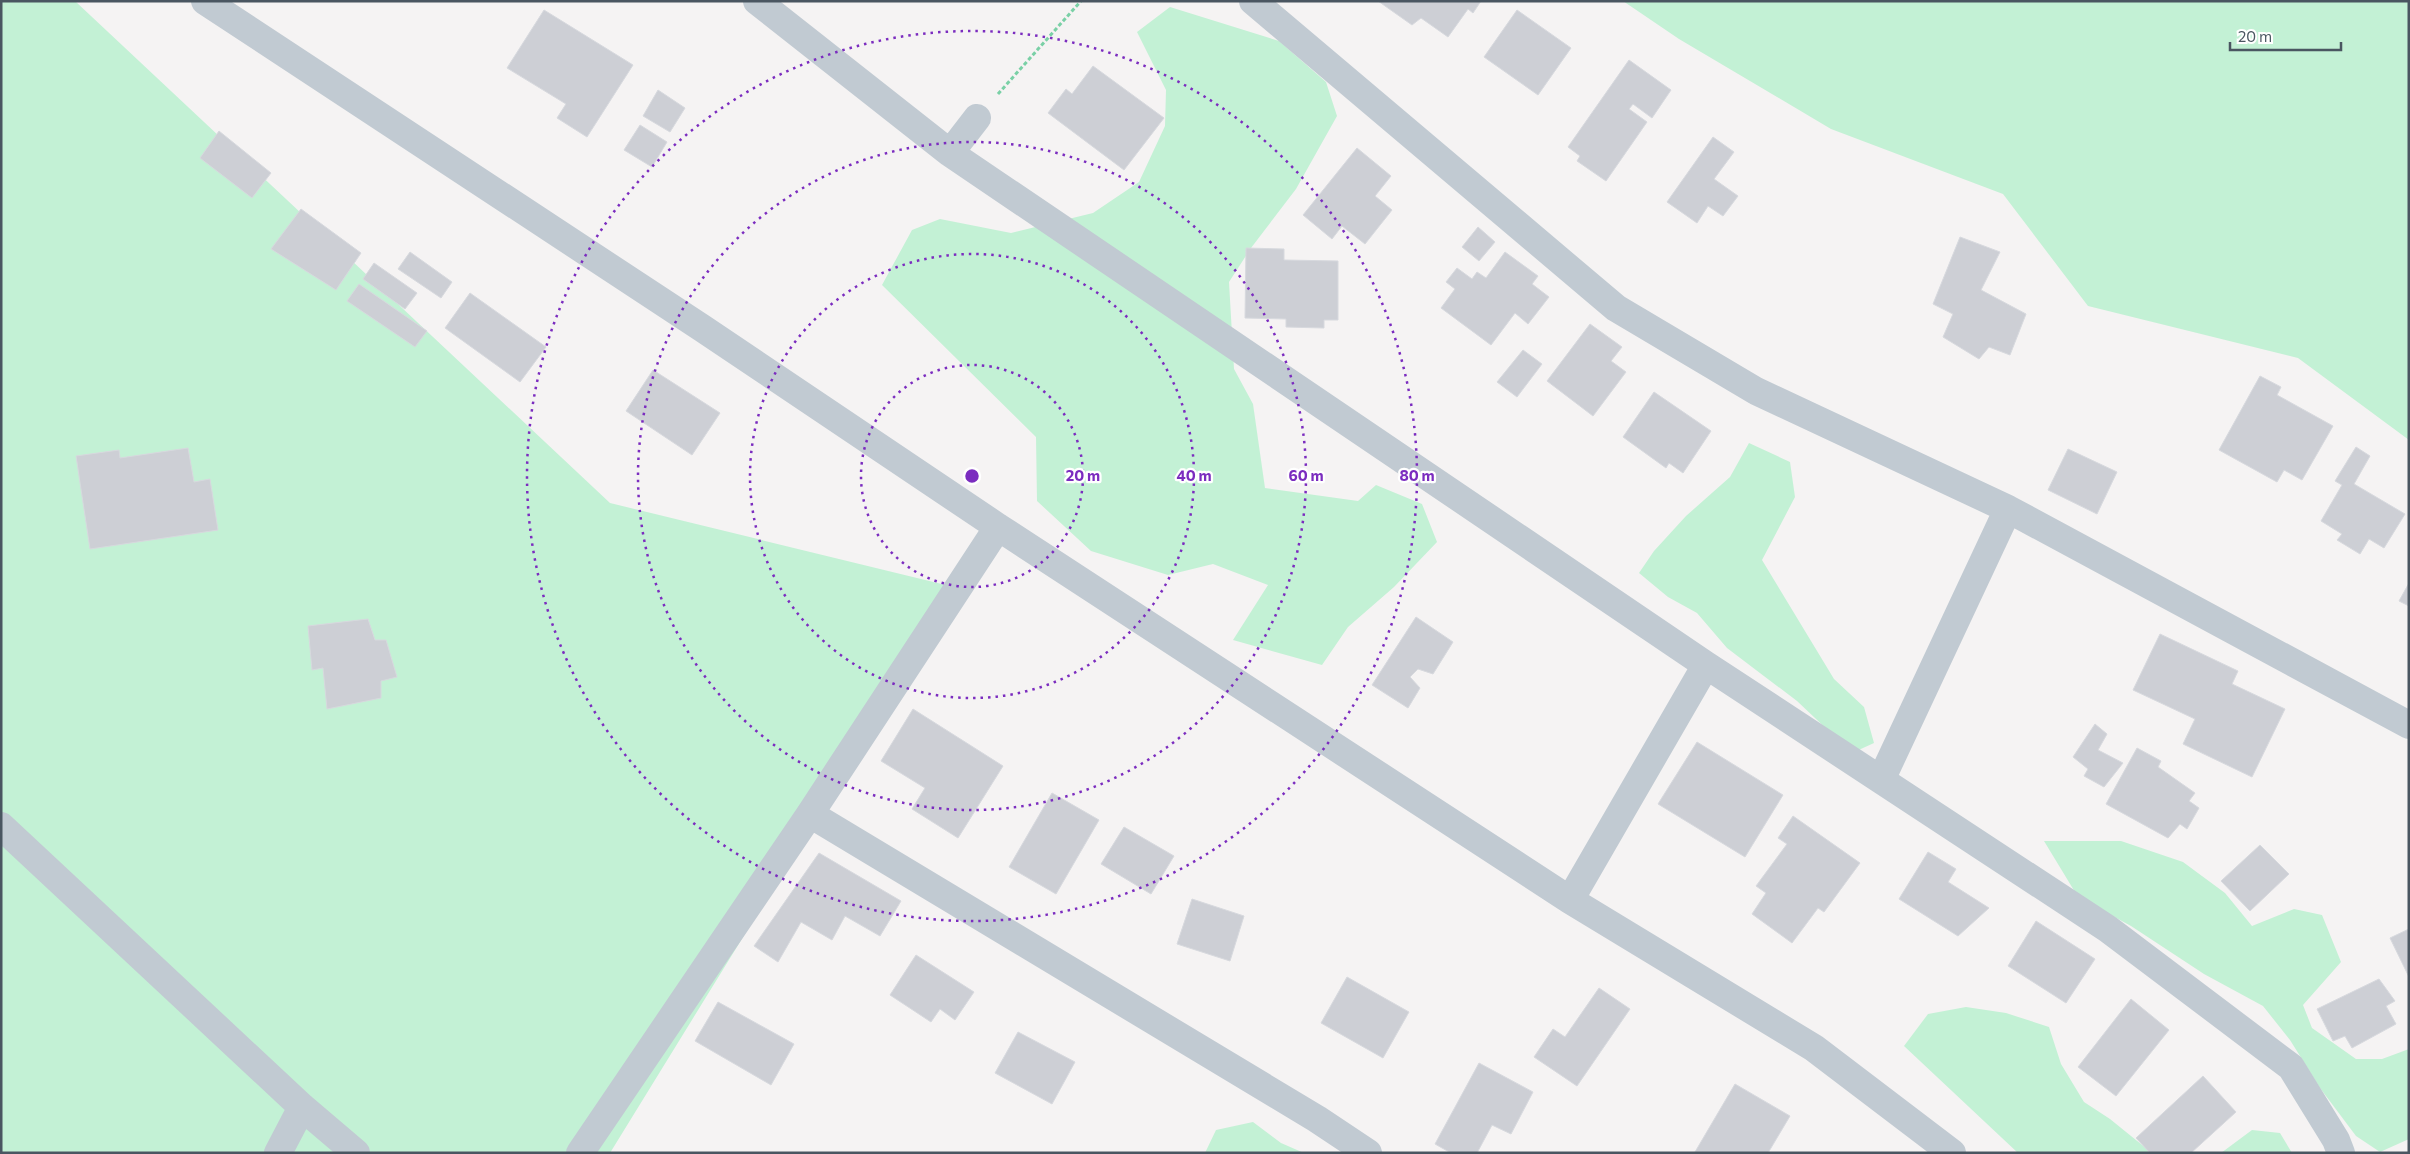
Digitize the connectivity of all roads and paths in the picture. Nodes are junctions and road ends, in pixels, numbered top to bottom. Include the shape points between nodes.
1 (206, 1) edge
2 (757, 1) edge
3 (1081, 1) edge
4 (1253, 1) edge
5 (977, 118) joint
6 (950, 153) junction
7 (2008, 509) junction
8 (998, 527) junction
9 (1706, 665) junction
10 (2409, 725) edge
11 (1881, 780) junction
12 (810, 814) junction
13 (1, 826) edge
14 (1570, 900) junction
15 (302, 1107) junction
16 (278, 1153) edge
17 (356, 1153) edge
18 (580, 1153) edge
19 (1368, 1153) edge
20 (1952, 1153) edge
21 (2341, 1153) edge

1 - 8 street
2 - 6 street
3 - 5 path
4 - 7 street via 1616,308 1756,391
5 - 6 street
6 - 9 street
7 - 10 street
7 - 11 street
8 - 12 street
8 - 14 street
9 - 11 street
9 - 14 street
11 - 21 street via 2108,929 2291,1067
12 - 18 street
12 - 19 street via 1316,1118
13 - 15 street
14 - 20 street via 1814,1048
15 - 16 street
15 - 17 street

